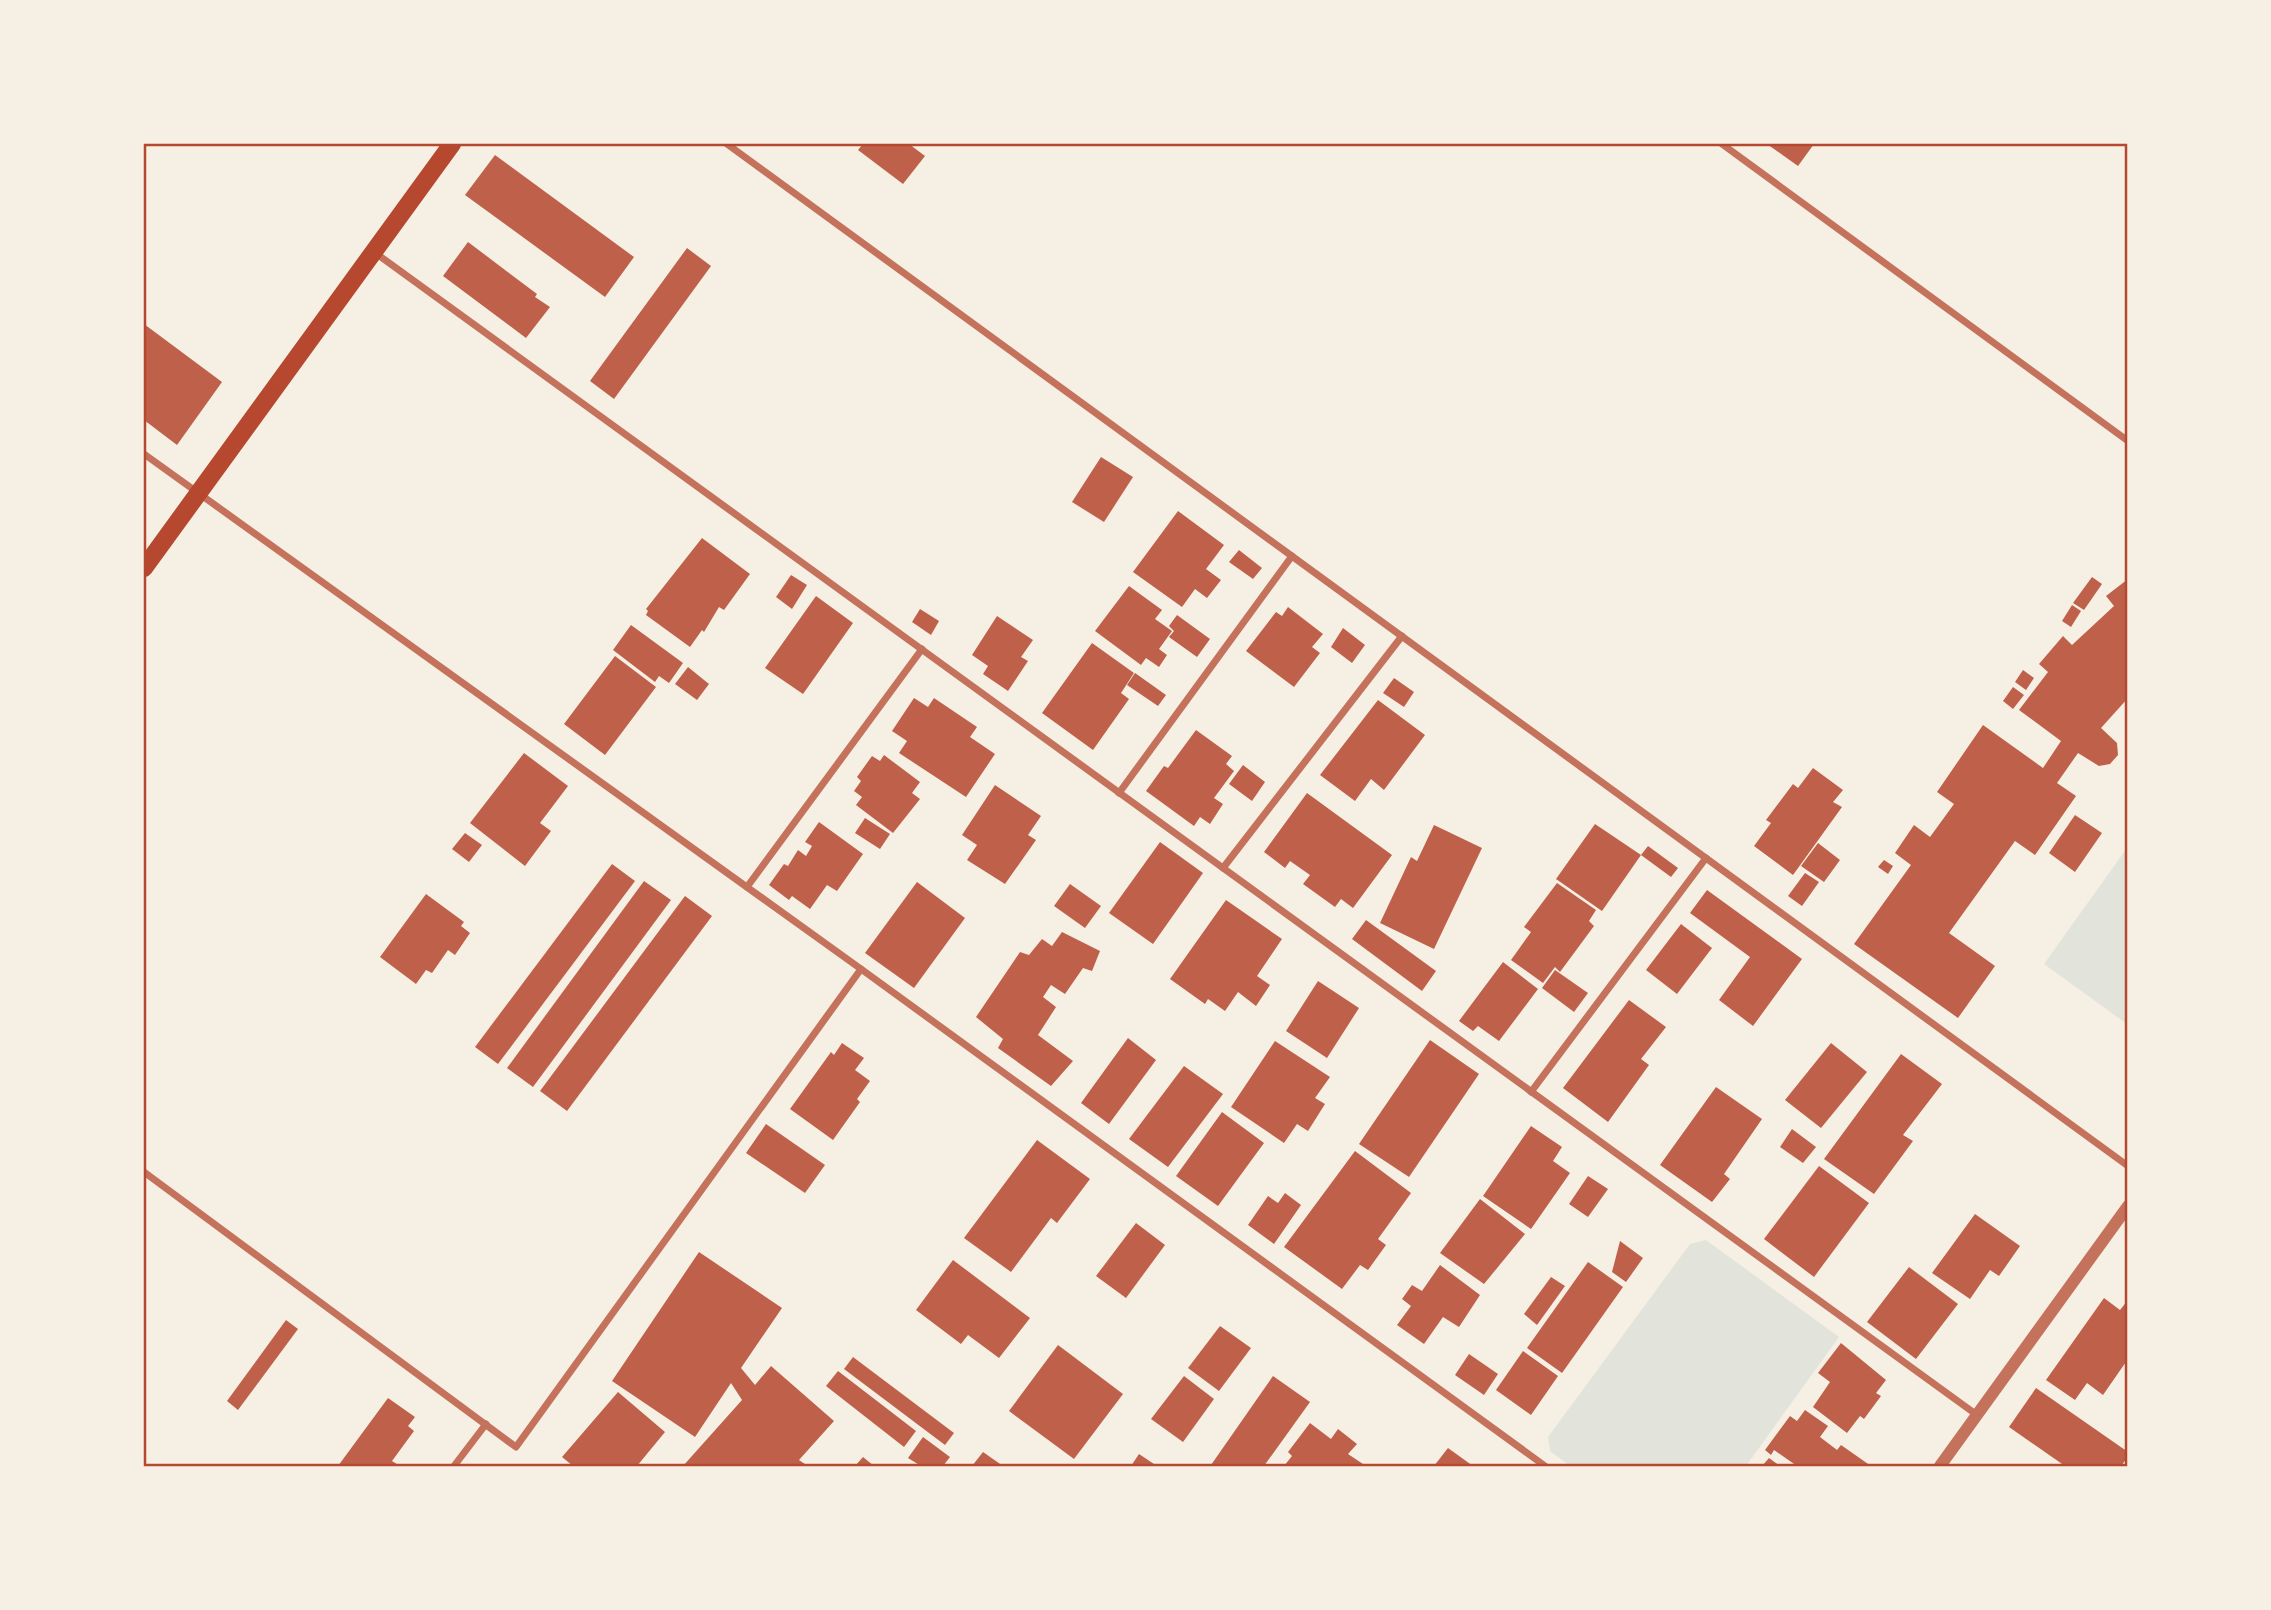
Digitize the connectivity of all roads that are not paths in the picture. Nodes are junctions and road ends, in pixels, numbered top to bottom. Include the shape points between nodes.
1 (452, 144) edge
2 (726, 144) edge
3 (1722, 144) edge
4 (374, 251) junction
5 (2127, 441) edge
6 (144, 454) edge
7 (197, 493) junction
8 (1292, 556) junction
9 (144, 568) edge
10 (1402, 636) junction
11 (922, 649) junction
12 (1119, 793) junction
13 (1706, 858) junction
14 (1223, 868) junction
15 (747, 887) junction
16 (861, 969) junction
17 (1531, 1092) junction
18 (2127, 1166) edge
19 (144, 1172) edge
20 (2127, 1206) edge
21 (1977, 1415) junction
22 (486, 1424) junction
23 (454, 1466) edge
24 (1545, 1466) edge
25 (1940, 1466) edge

1 - 4 main road
2 - 8 street
3 - 5 street
4 - 7 main road
4 - 11 street
6 - 7 street
7 - 9 main road
7 - 15 street
8 - 10 street
8 - 12 street
10 - 13 street
10 - 14 street
11 - 12 street
11 - 15 street
12 - 14 street
13 - 17 street
13 - 18 street
14 - 17 street
15 - 16 street
16 - 22 street via 516,1447
16 - 24 street
17 - 21 street
19 - 22 street
20 - 21 street
21 - 25 street
22 - 23 street

